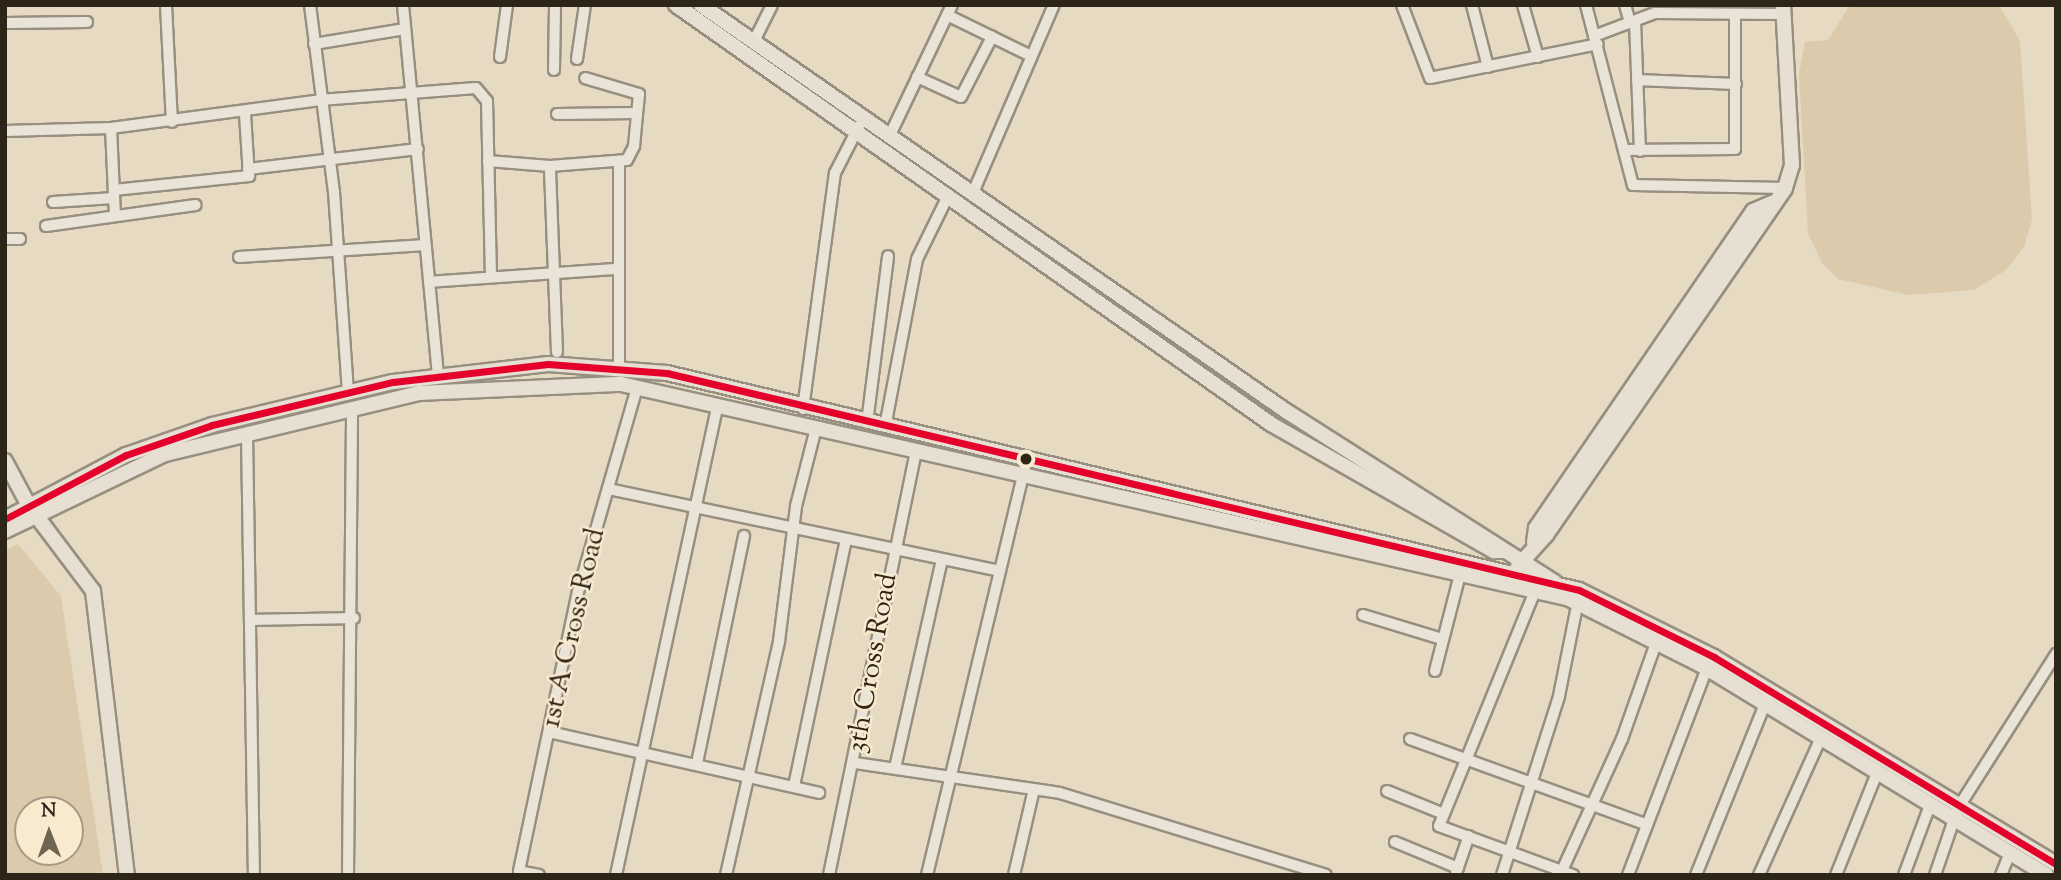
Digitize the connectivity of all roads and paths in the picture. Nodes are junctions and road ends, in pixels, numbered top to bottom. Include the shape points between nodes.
1 (166, 5) edge
2 (310, 5) edge
3 (403, 5) edge
4 (507, 5) edge
5 (555, 5) edge
6 (585, 5) edge
7 (676, 5) edge
8 (772, 5) edge
9 (1054, 5) edge
10 (1402, 5) edge
11 (1472, 5) edge
12 (1523, 5) edge
13 (1586, 5) edge
14 (1625, 5) edge
15 (708, 8) edge
16 (949, 10) edge
17 (1783, 10) edge
18 (1727, 13) edge
19 (88, 22) dead end
20 (1632, 22) junction
21 (5, 23) edge
22 (405, 29) junction
23 (992, 37) junction
24 (1596, 40) junction
25 (753, 43) junction
26 (314, 44) junction
27 (1031, 56) junction
28 (500, 57) dead end
29 (1538, 57) junction
30 (577, 59) dead end
31 (1488, 67) junction
32 (554, 71) dead end
33 (917, 77) junction
34 (585, 78) dead end
35 (1637, 80) junction
36 (1736, 84) junction
37 (411, 91) junction
38 (320, 100) junction
39 (636, 113) junction
40 (245, 114) junction
41 (557, 114) dead end
42 (863, 119) junction
43 (172, 122) junction
44 (111, 128) junction
45 (5, 131) edge
46 (854, 134) junction
47 (889, 137) junction
48 (418, 149) junction
49 (1624, 150) junction
50 (1640, 151) junction
51 (328, 157) junction
52 (488, 160) junction
53 (619, 162) junction
54 (550, 166) junction
55 (247, 169) junction
56 (1785, 188) junction
57 (114, 194) junction
58 (972, 195) junction
59 (946, 200) junction
60 (53, 202) dead end
61 (196, 205) dead end
62 (115, 216) junction
63 (46, 226) dead end
64 (5, 239) edge
65 (20, 239) dead end
66 (426, 245) junction
67 (338, 250) junction
68 (888, 256) dead end
69 (239, 257) dead end
70 (617, 269) junction
71 (553, 272) junction
72 (491, 277) junction
73 (429, 282) junction
74 (557, 352) dead end
75 (619, 367) junction
76 (438, 375) junction
77 (637, 387) junction
78 (348, 393) junction
79 (718, 405) junction
80 (352, 409) junction
81 (803, 409) junction
82 (867, 423) junction
83 (885, 427) junction
84 (816, 428) junction
85 (247, 434) junction
86 (916, 452) junction
87 (5, 461) edge
88 (1025, 469) junction
89 (608, 489) junction
90 (696, 508) junction
91 (33, 510) junction
92 (5, 519) edge
93 (798, 529) junction
94 (5, 531) edge
95 (744, 536) dead end
96 (846, 539) junction
97 (1474, 540) junction
98 (894, 549) junction
99 (1505, 551) junction
100 (942, 559) junction
101 (1449, 560) junction
102 (1522, 560) junction
103 (999, 571) junction
104 (1460, 574) junction
105 (1509, 580) junction
106 (1535, 591) junction
107 (1560, 591) junction
108 (1577, 601) junction
109 (1363, 615) dead end
110 (354, 618) junction
111 (251, 620) junction
112 (1443, 639) junction
113 (1657, 640) junction
114 (2056, 654) edge
115 (1707, 668) junction
116 (1436, 671) dead end
117 (1768, 698) junction
118 (549, 732) junction
119 (1821, 738) junction
120 (1410, 739) dead end
121 (643, 753) junction
122 (1465, 760) junction
123 (697, 763) junction
124 (855, 763) junction
125 (895, 768) junction
126 (746, 773) junction
127 (1877, 773) junction
128 (951, 775) junction
129 (1531, 783) junction
130 (794, 786) junction
131 (1034, 789) junction
132 (1387, 791) dead end
133 (819, 793) dead end
134 (1589, 805) junction
135 (1930, 805) junction
136 (1444, 814) junction
137 (1956, 814) junction
138 (1647, 825) junction
139 (1469, 836) junction
140 (1395, 842) dead end
141 (1510, 850) junction
142 (2010, 853) junction
143 (1288, 862) junction
144 (2056, 864) edge
145 (1456, 872) edge
146 (1565, 874) edge
147 (127, 875) edge
148 (254, 875) edge
149 (348, 875) edge
150 (539, 875) edge
151 (616, 875) edge
152 (726, 875) edge
153 (829, 875) edge
154 (927, 875) edge
155 (1014, 875) edge
156 (1287, 875) edge
157 (1326, 875) edge
158 (1503, 875) edge
159 (1628, 875) edge
160 (1696, 875) edge
161 (1759, 875) edge
162 (1836, 875) edge
163 (1904, 875) edge
164 (1935, 875) edge
165 (2001, 875) edge
166 (2046, 875) edge

1 - 43 street
2 - 26 street
3 - 22 street
4 - 28 street
5 - 32 street
6 - 30 street
7 - 46 main road
8 - 25 street
9 - 27 street
10 - 31 street via 1430,78
11 - 31 street
12 - 29 street
13 - 24 street
14 - 20 street
15 - 25 main road
16 - 23 street
16 - 33 street
17 - 18 street
17 - 56 main road via 1792,164
18 - 20 street via 1656,13
18 - 36 street
19 - 21 street
20 - 24 street
20 - 35 street
22 - 26 street
22 - 37 street
23 - 27 street
23 - 33 street via 961,97
24 - 29 street
24 - 49 street
25 - 42 main road
26 - 38 street
27 - 58 street
29 - 31 street
33 - 47 street
34 - 39 street via 639,94
35 - 36 street
35 - 50 street
36 - 50 street via 1735,149
37 - 38 street
37 - 48 street
37 - 52 street via 485,92
38 - 40 street
38 - 51 street
39 - 41 street
39 - 53 street via 632,155
40 - 43 street
40 - 55 street
42 - 46 street
42 - 47 main road
43 - 44 street
44 - 45 street
44 - 57 street
46 - 59 main road
46 - 81 street via 835,173
47 - 58 main road
48 - 51 street
48 - 66 street
49 - 50 street
49 - 56 street via 1633,185
51 - 55 street
51 - 67 street
52 - 54 street
52 - 72 street
53 - 54 street
53 - 70 street
54 - 71 street
55 - 57 street via 249,176
56 - 102 main road via 1772,203 1766,224 1546,535 1534,542
57 - 60 street
57 - 62 street
58 - 99 main road via 1286,411
59 - 83 street via 917,260
59 - 97 main road via 1271,424
61 - 62 street
62 - 63 street
64 - 65 street
66 - 67 street
66 - 73 street
67 - 69 street
67 - 78 street
68 - 82 street
70 - 71 street
70 - 75 street
71 - 72 street
71 - 74 street
72 - 73 street
73 - 76 street
75 - 76 main road via 548,364
75 - 81 main road
76 - 78 main road
77 - 79 main road
77 - 80 main road via 600,382 463,387
77 - 89 street, 1st A Cross Road
78 - 91 main road via 212,425 126,455
79 - 84 main road
79 - 90 street
80 - 85 main road
80 - 110 street
81 - 82 main road
82 - 83 main road
83 - 88 main road
84 - 86 main road
84 - 93 street via 796,506
85 - 91 main road via 148,459
85 - 111 street
86 - 88 main road
86 - 98 street, 3th Cross Road
87 - 91 main road
88 - 101 main road
88 - 103 street
88 - 104 main road
89 - 90 street
89 - 118 street, 1st A Cross Road
90 - 93 street
90 - 121 street
91 - 92 main road
91 - 94 main road
91 - 147 main road via 93,591
93 - 96 street
93 - 126 street via 779,641
95 - 123 street
96 - 98 street
96 - 130 street
97 - 99 main road
97 - 101 main road via 1473,554
98 - 100 street
98 - 124 street, 3th Cross Road
99 - 102 main road
100 - 103 street
100 - 125 street
101 - 105 main road
102 - 105 main road
102 - 107 main road
103 - 128 street
104 - 105 main road
104 - 112 street
105 - 106 main road
105 - 107 main road
106 - 107 main road
106 - 122 street
107 - 108 main road
107 - 117 main road via 1664,629
108 - 113 main road
108 - 129 street via 1559,696
109 - 112 street
110 - 111 street
110 - 149 street
111 - 148 street
112 - 116 street
113 - 115 main road
113 - 134 street via 1622,739
114 - 137 street
115 - 117 main road
115 - 138 street
117 - 119 main road
117 - 137 main road
117 - 160 street
118 - 121 street
118 - 150 street, 1st A Cross Road via 519,870
119 - 127 main road
119 - 161 street
120 - 122 street
121 - 123 street
121 - 151 street
122 - 129 street
122 - 136 street
123 - 126 street
124 - 125 street
124 - 153 street, 3th Cross Road
125 - 128 street
126 - 130 street
126 - 152 street
127 - 135 main road
127 - 162 street
128 - 131 street
128 - 154 street
129 - 134 street
129 - 141 street
130 - 133 street
131 - 143 street
131 - 155 street
132 - 136 street
134 - 138 street
134 - 146 street
135 - 137 main road
135 - 163 street
136 - 139 street via 1439,826
137 - 142 main road
137 - 144 main road
137 - 164 street
138 - 159 street
139 - 141 street
139 - 145 street
140 - 145 street
141 - 146 street
141 - 158 street
142 - 165 street
142 - 166 main road
143 - 156 street
143 - 157 street

